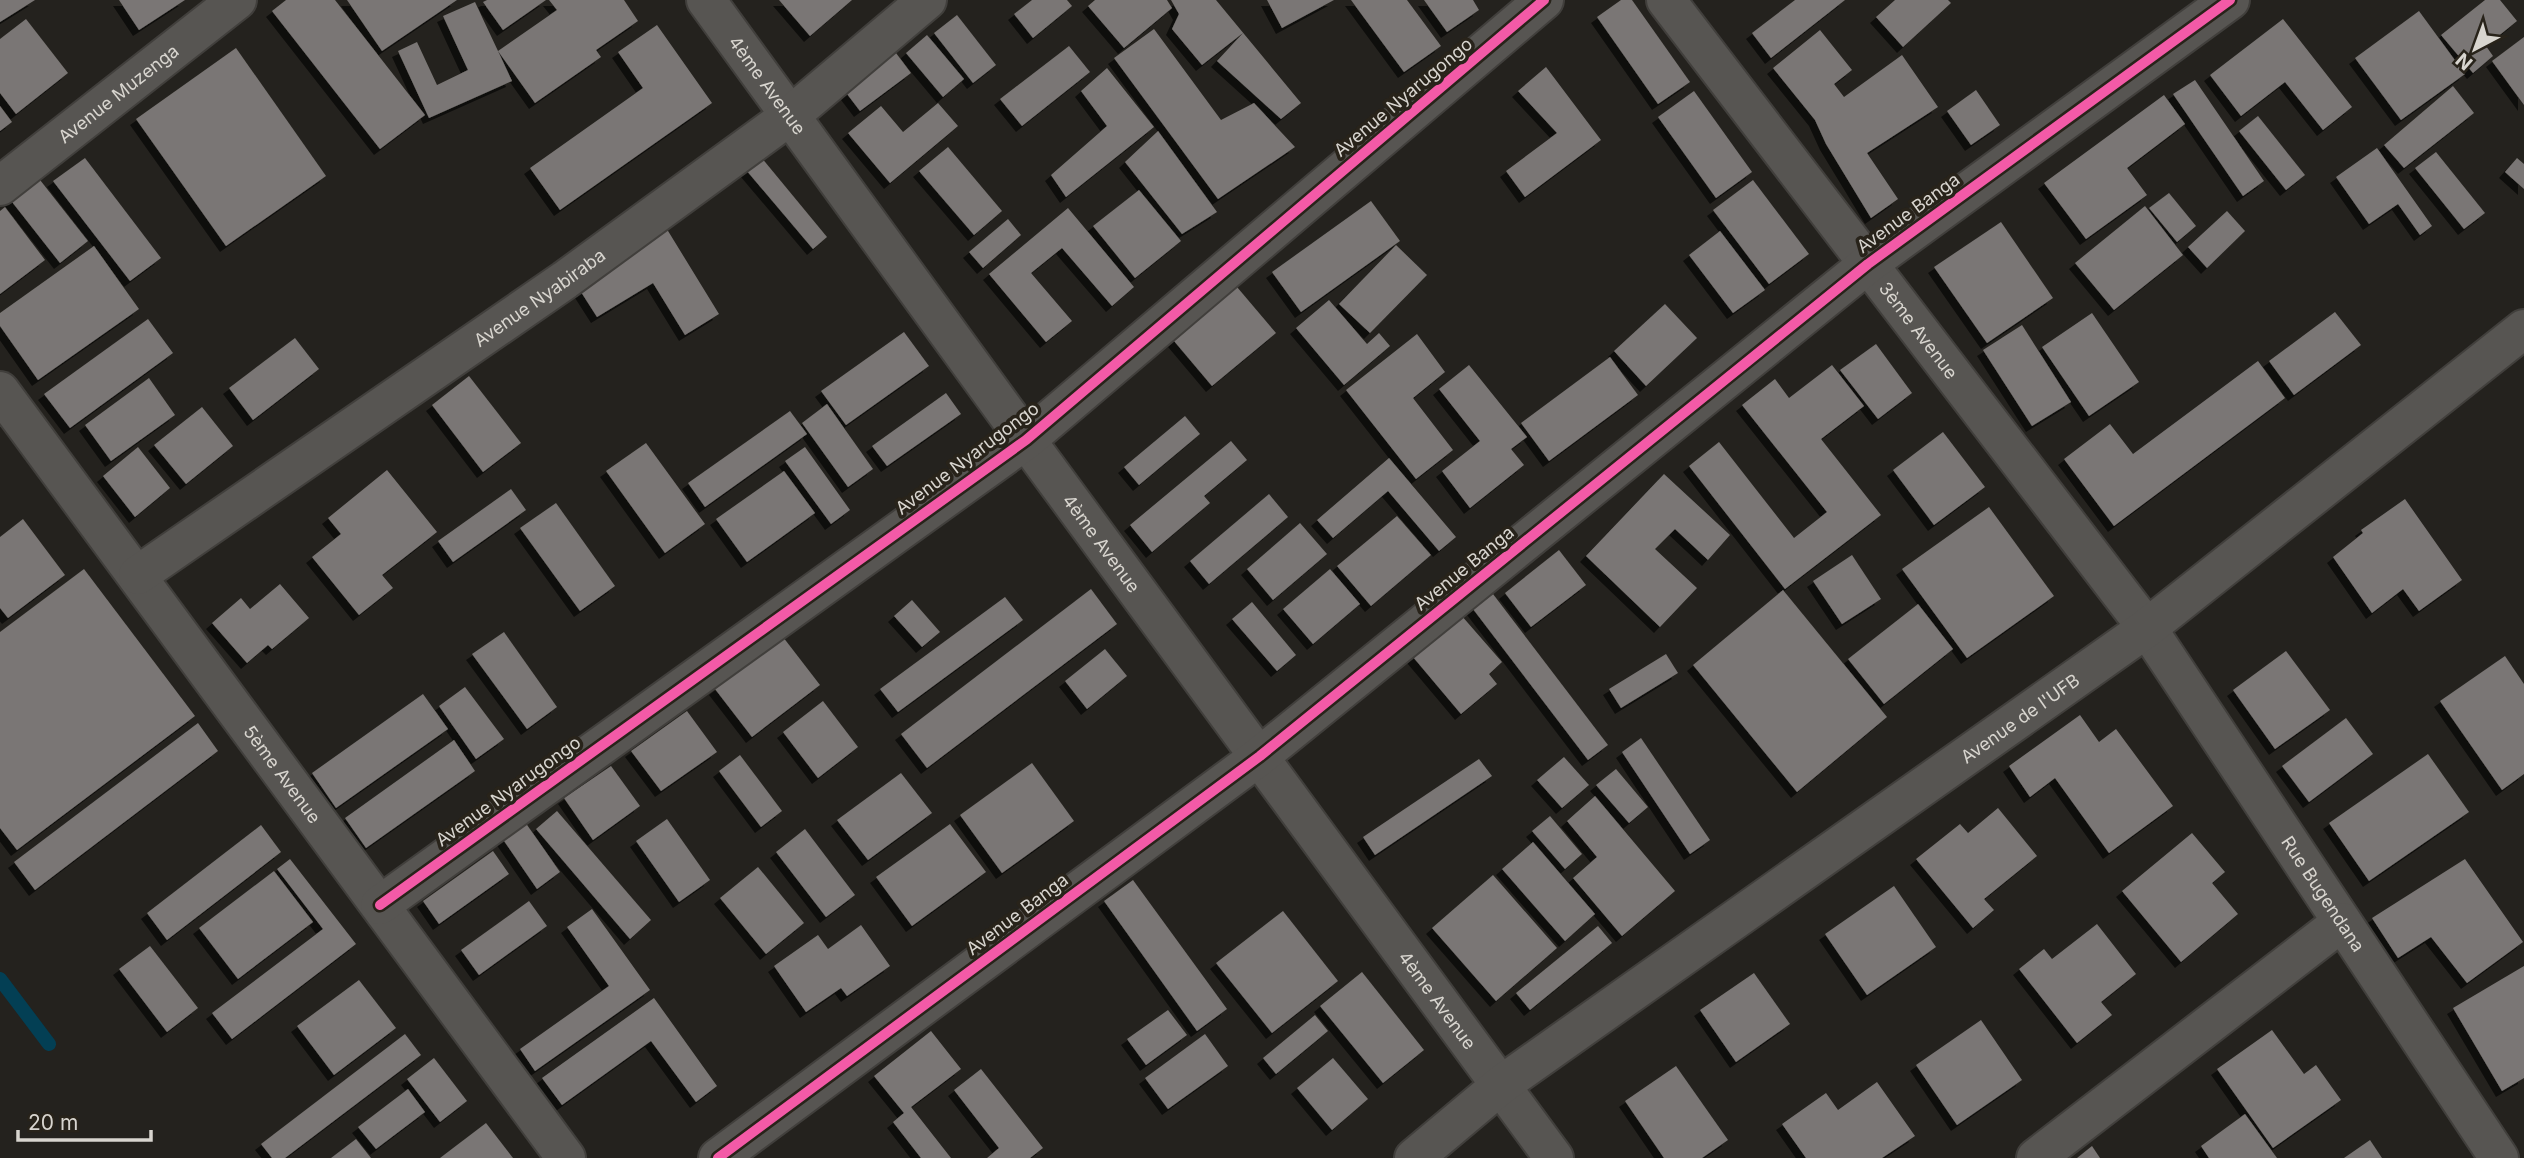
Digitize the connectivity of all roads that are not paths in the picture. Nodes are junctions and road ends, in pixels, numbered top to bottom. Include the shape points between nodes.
1 (237, 0) edge
2 (706, 0) edge
3 (927, 0) edge
4 (1544, 0) edge
5 (1666, 0) edge
6 (2230, 0) edge
7 (791, 115) junction
8 (0, 186) edge
9 (1868, 264) junction
10 (2524, 329) edge
11 (0, 391) edge
12 (1026, 440) junction
13 (138, 575) junction
14 (2147, 628) junction
15 (1260, 756) junction
16 (380, 905) junction
17 (2342, 922) junction
18 (1501, 1085) junction
19 (566, 1158) edge
20 (718, 1158) edge
21 (1414, 1158) edge
22 (1554, 1158) edge
23 (2036, 1158) edge
24 (2499, 1158) edge

1 - 8 street, Avenue Muzenga
2 - 7 street, 4ème Avenue
3 - 7 street, Avenue Nyabiraba
4 - 12 street, Avenue Nyarugongo
5 - 9 street, 3ème Avenue
6 - 9 street, Avenue Banga
7 - 12 street, 4ème Avenue
7 - 13 street, Avenue Nyabiraba via 565,280
9 - 14 street, 3ème Avenue
9 - 15 street, Avenue Banga
10 - 14 street, Avenue de l'UFB
11 - 13 street, 5ème Avenue
12 - 15 street, 4ème Avenue
12 - 16 street, Avenue Nyarugongo
13 - 16 street, 5ème Avenue
14 - 17 street, Rue Bugendana
14 - 18 street, Avenue de l'UFB
15 - 18 street, 4ème Avenue
15 - 20 street, Avenue Banga
16 - 19 street, 5ème Avenue
17 - 23 street
17 - 24 street, Rue Bugendana
18 - 21 street, Avenue de l'UFB
18 - 22 street, 4ème Avenue

